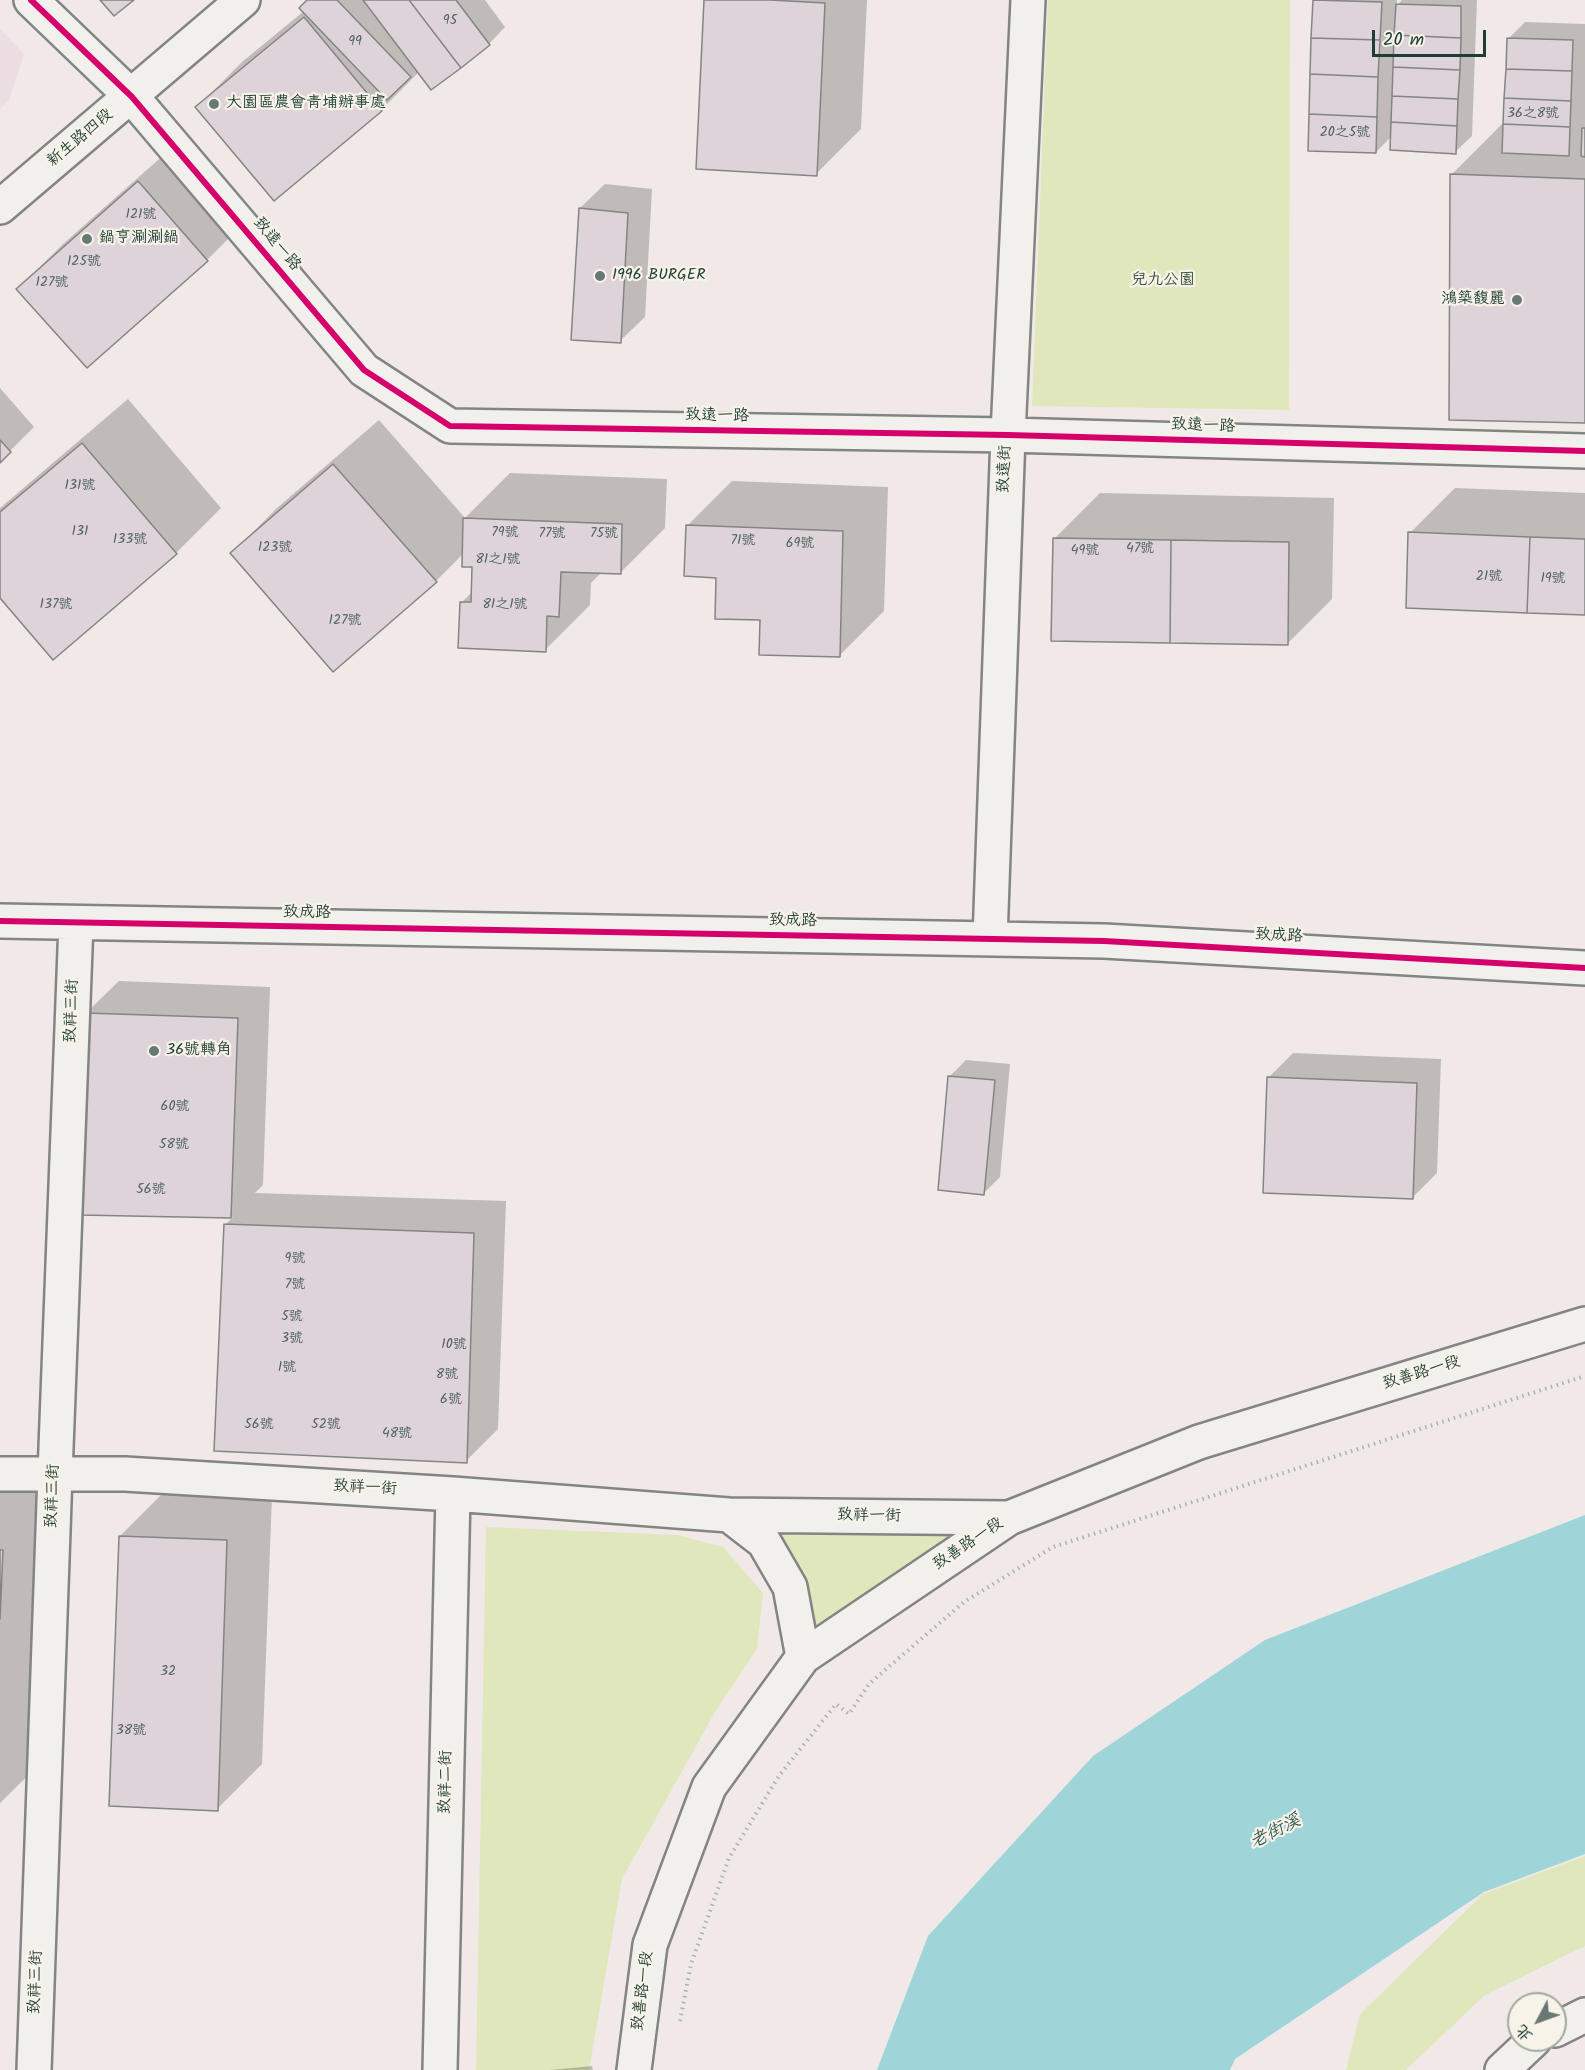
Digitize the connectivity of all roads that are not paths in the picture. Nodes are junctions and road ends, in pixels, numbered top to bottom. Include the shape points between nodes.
1 (31, 0) edge
2 (243, 0) edge
3 (1028, 0) edge
4 (132, 97) junction
5 (0, 207) edge
6 (1008, 435) junction
7 (1585, 451) edge
8 (0, 921) edge
9 (76, 923) junction
10 (990, 939) junction
11 (1585, 968) edge
12 (1585, 1324) edge
13 (0, 1474) edge
14 (55, 1474) junction
15 (453, 1494) junction
16 (729, 1515) junction
17 (1009, 1518) junction
18 (803, 1657) junction
19 (1585, 2015) edge
20 (1567, 2024) edge
21 (1521, 2052) edge
22 (34, 2070) edge
23 (440, 2070) edge
24 (634, 2070) edge
25 (1502, 2070) edge

1 - 4 street, 致遠一路
2 - 4 street, 新生路四段
3 - 6 street, 致遠街
4 - 5 street, 新生路四段
4 - 6 street, 致遠一路 via 364,370 450,426
6 - 7 street, 致遠一路
6 - 10 street, 致遠街
8 - 9 street, 致成路
9 - 10 street, 致成路
9 - 14 street, 致祥三街
10 - 11 street, 致成路 via 1104,941
12 - 17 street, 致善路一段 via 1199,1442
13 - 14 street, 致祥一街
14 - 15 street, 致祥一街 via 125,1474
14 - 22 street, 致祥三街
15 - 16 street, 致祥一街
15 - 23 street, 致祥二街
16 - 17 street, 致祥一街
16 - 18 street via 764,1542 790,1587
17 - 18 street, 致善路一段
18 - 24 street, 致善路一段 via 709,1787 650,1945
19 - 20 street
21 - 25 street

